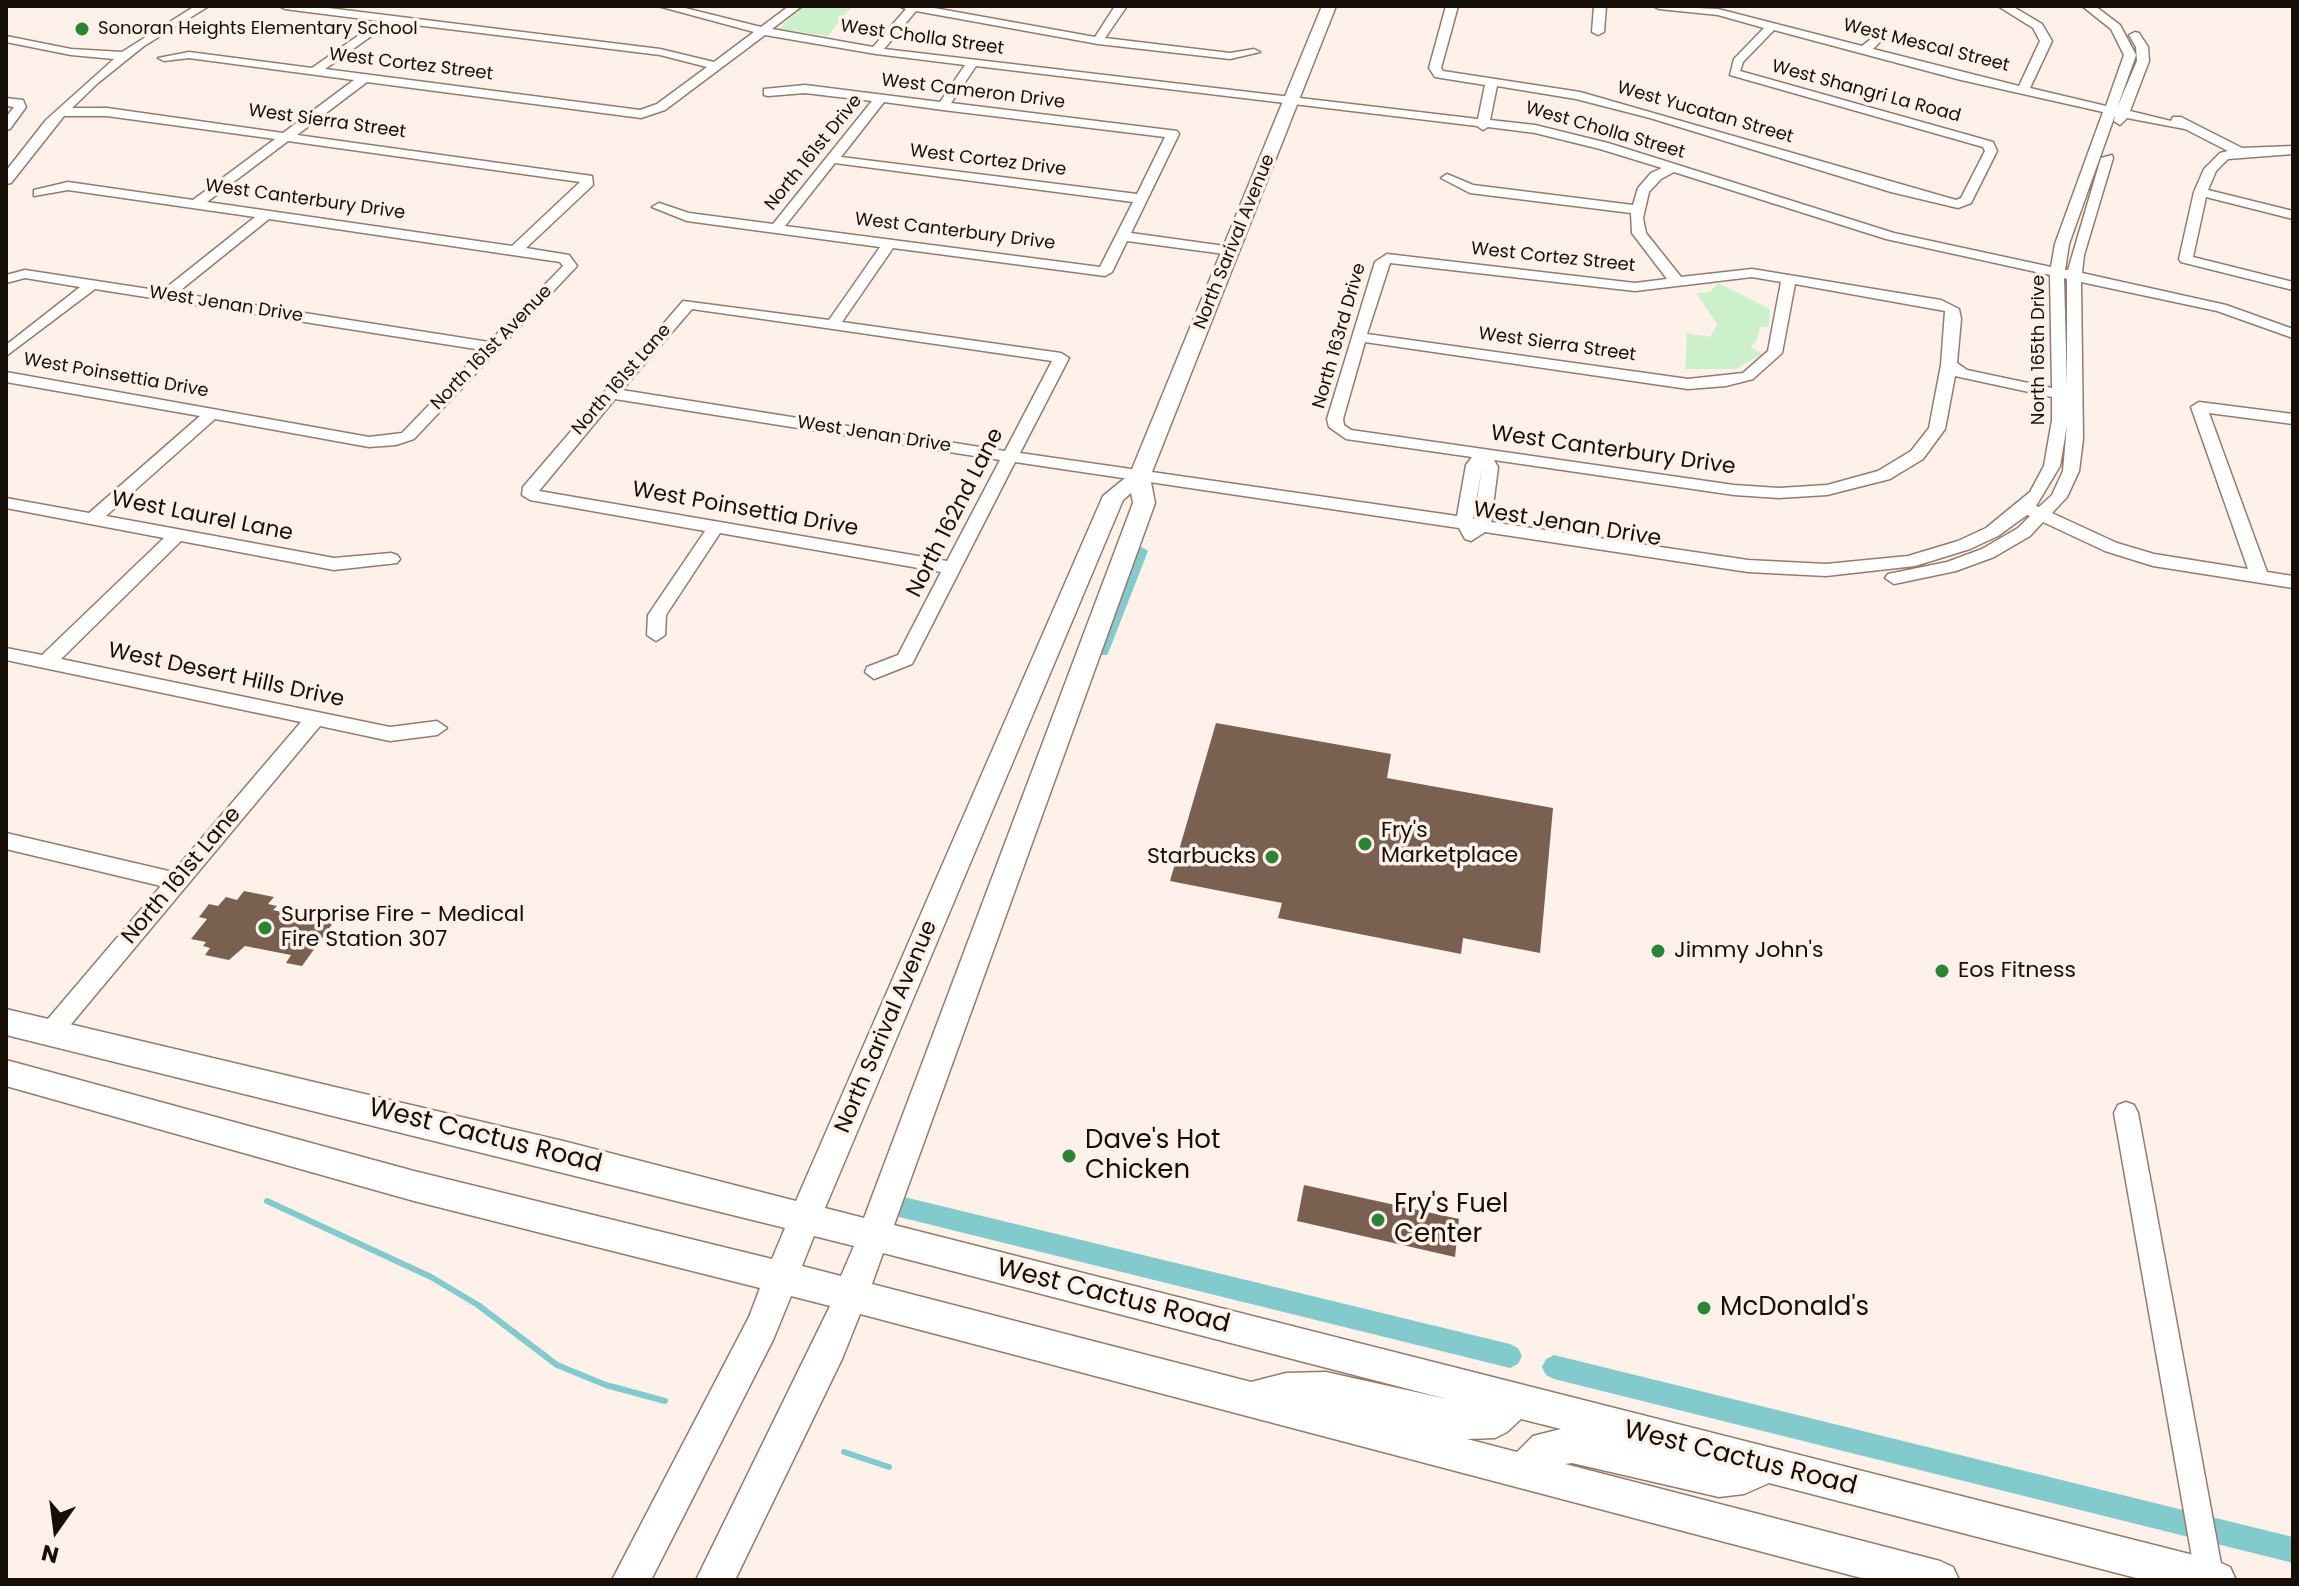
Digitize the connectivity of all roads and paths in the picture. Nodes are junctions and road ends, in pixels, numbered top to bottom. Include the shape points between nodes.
1 (203, 6) edge
2 (285, 6) edge
3 (664, 6) edge
4 (796, 6) edge
5 (1121, 6) edge
6 (1329, 6) edge
7 (1452, 6) edge
8 (1600, 6) edge
9 (1659, 6) edge
10 (2004, 6) edge
11 (2088, 6) edge
12 (2101, 6) edge
13 (910, 7) edge
14 (389, 19) junction
15 (1772, 26) junction
16 (763, 31) junction
17 (1885, 31) dead end
18 (1598, 32) dead end
19 (6, 39) edge
20 (1098, 41) junction
21 (1865, 50) junction
22 (876, 51) junction
23 (1254, 52) dead end
24 (128, 53) junction
25 (164, 58) dead end
26 (972, 63) junction
27 (717, 66) junction
28 (315, 71) junction
29 (366, 77) junction
30 (1486, 80) junction
31 (2024, 89) junction
32 (768, 92) dead end
33 (881, 98) junction
34 (1291, 101) junction
35 (13, 103) edge
36 (943, 106) junction
37 (2118, 109) junction
38 (61, 112) junction
39 (1478, 123) junction
40 (6, 126) edge
41 (287, 136) junction
42 (2293, 150) edge
43 (2240, 152) junction
44 (830, 159) junction
45 (1669, 171) junction
46 (1447, 178) dead end
47 (6, 180) edge
48 (2201, 192) junction
49 (39, 193) dead end
50 (1141, 199) junction
51 (196, 204) junction
52 (1640, 204) junction
53 (1958, 204) joint
54 (659, 207) dead end
55 (267, 214) junction
56 (2293, 215) edge
57 (775, 230) junction
58 (1123, 236) junction
59 (889, 244) junction
60 (515, 251) junction
61 (1232, 251) junction
62 (564, 258) joint
63 (1387, 258) joint
64 (2057, 274) junction
65 (1789, 277) junction
66 (2074, 278) junction
67 (6, 279) edge
68 (1677, 282) junction
69 (93, 284) junction
70 (2293, 286) edge
71 (166, 295) junction
72 (1952, 309) joint
73 (833, 325) junction
74 (2293, 334) edge
75 (1360, 337) junction
76 (494, 347) junction
77 (6, 352) edge
78 (1949, 365) junction
79 (6, 377) edge
80 (2068, 391) junction
81 (609, 393) junction
82 (212, 414) junction
83 (2293, 419) edge
84 (1337, 427) joint
85 (408, 436) joint
86 (1482, 455) junction
87 (1010, 457) junction
88 (1139, 477) junction
89 (530, 495) joint
90 (6, 503) edge
91 (2026, 507) junction
92 (2044, 516) junction
93 (93, 519) junction
94 (716, 527) junction
95 (1473, 527) junction
96 (176, 536) junction
97 (1973, 541) joint
98 (1988, 553) joint
99 (391, 559) dead end
100 (952, 568) junction
101 (2260, 577) junction
102 (2293, 582) edge
103 (1069, 602) junction
104 (656, 635) dead end
105 (6, 654) edge
106 (46, 662) junction
107 (874, 672) dead end
108 (1078, 682) junction
109 (315, 719) junction
110 (437, 728) dead end
111 (6, 841) edge
112 (178, 882) junction
113 (6, 1022) edge
114 (49, 1034) junction
115 (6, 1073) edge
116 (2126, 1113) dead end
117 (805, 1218) junction
118 (874, 1236) junction
119 (782, 1277) junction
120 (850, 1296) junction
121 (1247, 1401) junction
122 (1514, 1401) junction
123 (1765, 1466) junction
124 (1522, 1472) junction
125 (2212, 1579) edge
126 (631, 1580) edge
127 (715, 1580) edge
128 (1940, 1580) edge

1 - 24 street
2 - 14 street
3 - 16 street, West Cholla Street
4 - 16 street
5 - 20 street
6 - 34 main road, North Sarival Avenue
7 - 30 street, West Yucatan Street via 1435,68 1439,74
8 - 18 street
9 - 15 street, West Mescal Street via 1718,12
10 - 31 street via 2038,26 2046,41
11 - 37 street, North 165th Drive via 2116,27 2129,48
12 - 37 street, North 165th Drive via 2130,28 2144,52 2142,68
13 - 20 street
13 - 22 street
14 - 27 street via 660,52
14 - 28 street
15 - 21 street, West Mescal Street
15 - 53 street, West Shangri La Road via 1738,61 1734,73 1989,145 1991,151 1966,200
16 - 22 street, West Cholla Street
16 - 27 street
17 - 21 street
19 - 24 street via 71,52
20 - 23 street via 1230,56
21 - 31 street, West Mescal Street
22 - 26 street, West Cholla Street
24 - 38 street
25 - 28 street, West Cortez Street via 189,55
26 - 34 street, West Cholla Street
26 - 36 street
27 - 29 street, West Cortez Street via 653,112 641,114
28 - 29 street, West Cortez Street
29 - 41 street
30 - 39 street
30 - 53 street, West Yucatan Street via 1561,91 1654,115
31 - 37 street, West Mescal Street
32 - 33 street, West Cameron Drive via 805,89
33 - 36 street, West Cameron Drive
33 - 44 street, North 161st Drive
34 - 39 street, West Cholla Street
34 - 61 main road, North Sarival Avenue
35 - 40 street via 20,107
36 - 50 street, West Cameron Drive via 1173,134
37 - 43 street, West Mescal Street via 2188,125
37 - 64 street, North 165th Drive via 2070,219
37 - 66 street, North 165th Drive
38 - 41 street, West Sierra Street via 107,112
38 - 47 street
39 - 45 street, West Cholla Street
41 - 51 street
41 - 60 street, West Sierra Street via 587,179
42 - 43 street, West Mescal Street
43 - 48 street via 2224,156 2210,169
44 - 50 street, West Cortez Drive
44 - 57 street, North 161st Drive
45 - 52 street via 1668,179
45 - 64 street, West Cholla Street via 1892,244
46 - 52 street via 1470,189
48 - 56 street
48 - 70 street via 2186,259
49 - 51 street, West Canterbury Drive via 68,186
50 - 58 street
51 - 55 street, West Canterbury Drive
52 - 68 street via 1639,233
54 - 57 street, West Canterbury Drive via 687,217
55 - 60 street, West Canterbury Drive
55 - 71 street
57 - 59 street, West Canterbury Drive
58 - 59 street, West Canterbury Drive via 1105,272
58 - 61 street
59 - 73 street
60 - 62 street, West Canterbury Drive
61 - 88 main road, North Sarival Avenue
62 - 76 street, North 161st Avenue via 570,266
63 - 68 street, West Cortez Street via 1613,286
63 - 75 street, North 163rd Drive via 1380,265
64 - 66 street, West Cholla Street
64 - 80 street, North 165th Drive
65 - 68 street, West Cortez Street via 1752,273
65 - 72 street, West Cortez Street
65 - 75 street, West Sierra Street via 1775,353 1748,376 1688,384
66 - 74 street, West Cholla Street via 2221,308
66 - 80 street, North 165th Drive
67 - 69 street, West Jenan Drive via 25,274
69 - 71 street, West Jenan Drive
69 - 77 street
71 - 76 street, West Jenan Drive
72 - 78 street, West Canterbury Drive
73 - 81 street, North 161st Lane via 688,304
73 - 87 street, North 162nd Lane via 1061,358
75 - 84 street, North 163rd Drive
76 - 85 street, North 161st Avenue
78 - 80 street via 1962,374
78 - 86 street, West Canterbury Drive via 1937,429 1917,455 1884,475 1827,490 1734,490
79 - 82 street, West Poinsettia Drive
80 - 91 street, North 165th Drive via 2052,466
80 - 92 street, North 165th Drive via 2075,439 2071,471
81 - 87 street, West Jenan Drive
81 - 89 street, North 161st Lane via 531,487
82 - 85 street, West Poinsettia Drive via 369,442
82 - 93 street
83 - 101 street via 2199,407
84 - 86 street, West Canterbury Drive via 1346,434
86 - 95 street via 1490,467
87 - 88 street, West Jenan Drive
87 - 100 street, North 162nd Lane
88 - 95 street, West Jenan Drive via 1180,490
88 - 103 main road, North Sarival Avenue via 1114,496
88 - 108 main road, North Sarival Avenue via 1144,503
89 - 94 street, West Poinsettia Drive
90 - 93 street, West Laurel Lane
91 - 92 street
91 - 97 street, North 165th Drive
92 - 98 street, North 165th Drive
92 - 101 street via 2153,560
93 - 96 street, West Laurel Lane
94 - 100 street, West Poinsettia Drive
94 - 104 street via 657,615
95 - 97 street, West Jenan Drive via 1797,569 1909,562
95 - 98 street, West Jenan Drive via 1743,577 1805,583 1900,577
96 - 99 street, West Laurel Lane via 334,564
96 - 106 street
100 - 107 street, North 162nd Lane via 905,659
101 - 102 street
103 - 108 main road via 1082,609 1058,674
103 - 117 main road, North Sarival Avenue
105 - 106 street, West Desert Hills Drive
106 - 109 street, West Desert Hills Drive
108 - 118 main road, North Sarival Avenue
109 - 110 street, West Desert Hills Drive via 390,734
109 - 112 street, North 161st Lane
111 - 112 street
112 - 114 street, North 161st Lane
113 - 114 main road, West Cactus Road
114 - 117 main road, West Cactus Road
115 - 119 main road via 414,1186
116 - 125 street
117 - 118 main road, West Cactus Road
117 - 119 main road, North Sarival Avenue
118 - 120 main road, North Sarival Avenue
118 - 122 main road, West Cactus Road
119 - 120 main road
119 - 126 main road, North Sarival Avenue
120 - 121 main road
120 - 127 main road, North Sarival Avenue
121 - 122 main road via 1286,1390 1326,1389 1464,1421 1495,1420
121 - 124 main road
122 - 123 main road, West Cactus Road
123 - 124 main road via 1719,1479 1572,1445 1546,1449
123 - 125 main road, West Cactus Road
124 - 128 main road

